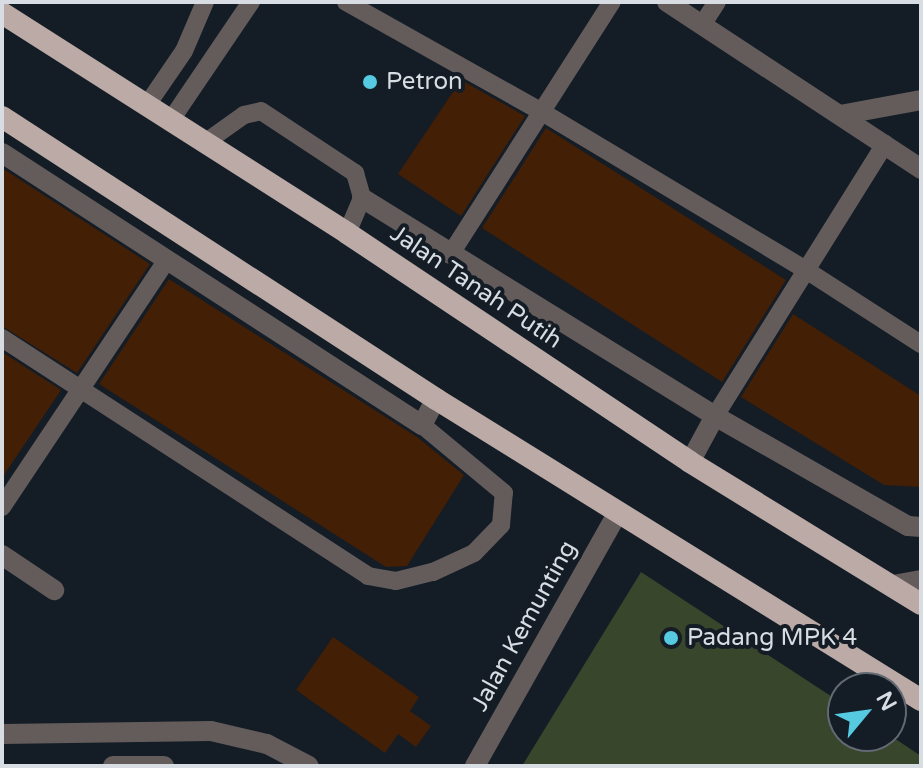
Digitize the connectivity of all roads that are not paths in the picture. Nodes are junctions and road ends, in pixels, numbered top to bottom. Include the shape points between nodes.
1 (251, 2) edge
2 (346, 2) edge
3 (612, 2) edge
4 (667, 2) edge
5 (717, 2) edge
6 (201, 4) edge
7 (2, 13) edge
8 (702, 25) junction
9 (921, 100) edge
10 (147, 105) junction
11 (542, 112) junction
12 (840, 115) junction
13 (2, 117) edge
14 (171, 120) junction
15 (206, 142) junction
16 (885, 144) junction
17 (2, 153) edge
18 (921, 169) edge
19 (362, 198) junction
20 (347, 233) junction
21 (450, 255) junction
22 (167, 260) junction
23 (806, 270) junction
24 (2, 338) edge
25 (921, 344) edge
26 (81, 389) junction
27 (436, 399) junction
28 (715, 416) junction
29 (422, 425) junction
30 (690, 462) junction
31 (2, 507) edge
32 (618, 512) junction
33 (921, 527) edge
34 (2, 555) edge
35 (921, 580) edge
36 (893, 585) junction
37 (54, 590) dead end
38 (921, 604) edge
39 (921, 700) edge
40 (2, 734) edge
41 (113, 766) edge
42 (164, 766) edge
43 (309, 766) edge
44 (475, 766) edge

1 - 14 lane
2 - 11 lane
3 - 11 lane
4 - 8 street
5 - 8 lane
6 - 10 lane via 184,51
7 - 10 highway, Jalan Tanah Putih
8 - 12 street
9 - 12 street
10 - 14 highway, Jalan Tanah Putih
11 - 21 lane
11 - 23 lane
12 - 16 street
13 - 27 highway
14 - 15 highway, Jalan Tanah Putih
15 - 19 lane via 244,115 261,111 355,173
15 - 20 highway, Jalan Tanah Putih
16 - 18 street
16 - 23 lane
17 - 22 street
19 - 20 lane
19 - 21 street
20 - 30 highway, Jalan Tanah Putih
21 - 28 street
22 - 26 lane
22 - 29 street
23 - 25 lane
23 - 28 lane
24 - 26 lane
26 - 29 lane via 368,576 396,581 433,572 474,553 501,525 504,493
26 - 31 lane
27 - 29 street
27 - 32 highway
28 - 30 street
28 - 33 street via 908,526
30 - 36 highway, Jalan Tanah Putih
32 - 39 highway
32 - 44 street, Jalan Kemunting
34 - 37 street
35 - 36 street
36 - 38 highway, Jalan Tanah Putih
40 - 43 street via 211,731 267,744
41 - 42 street

